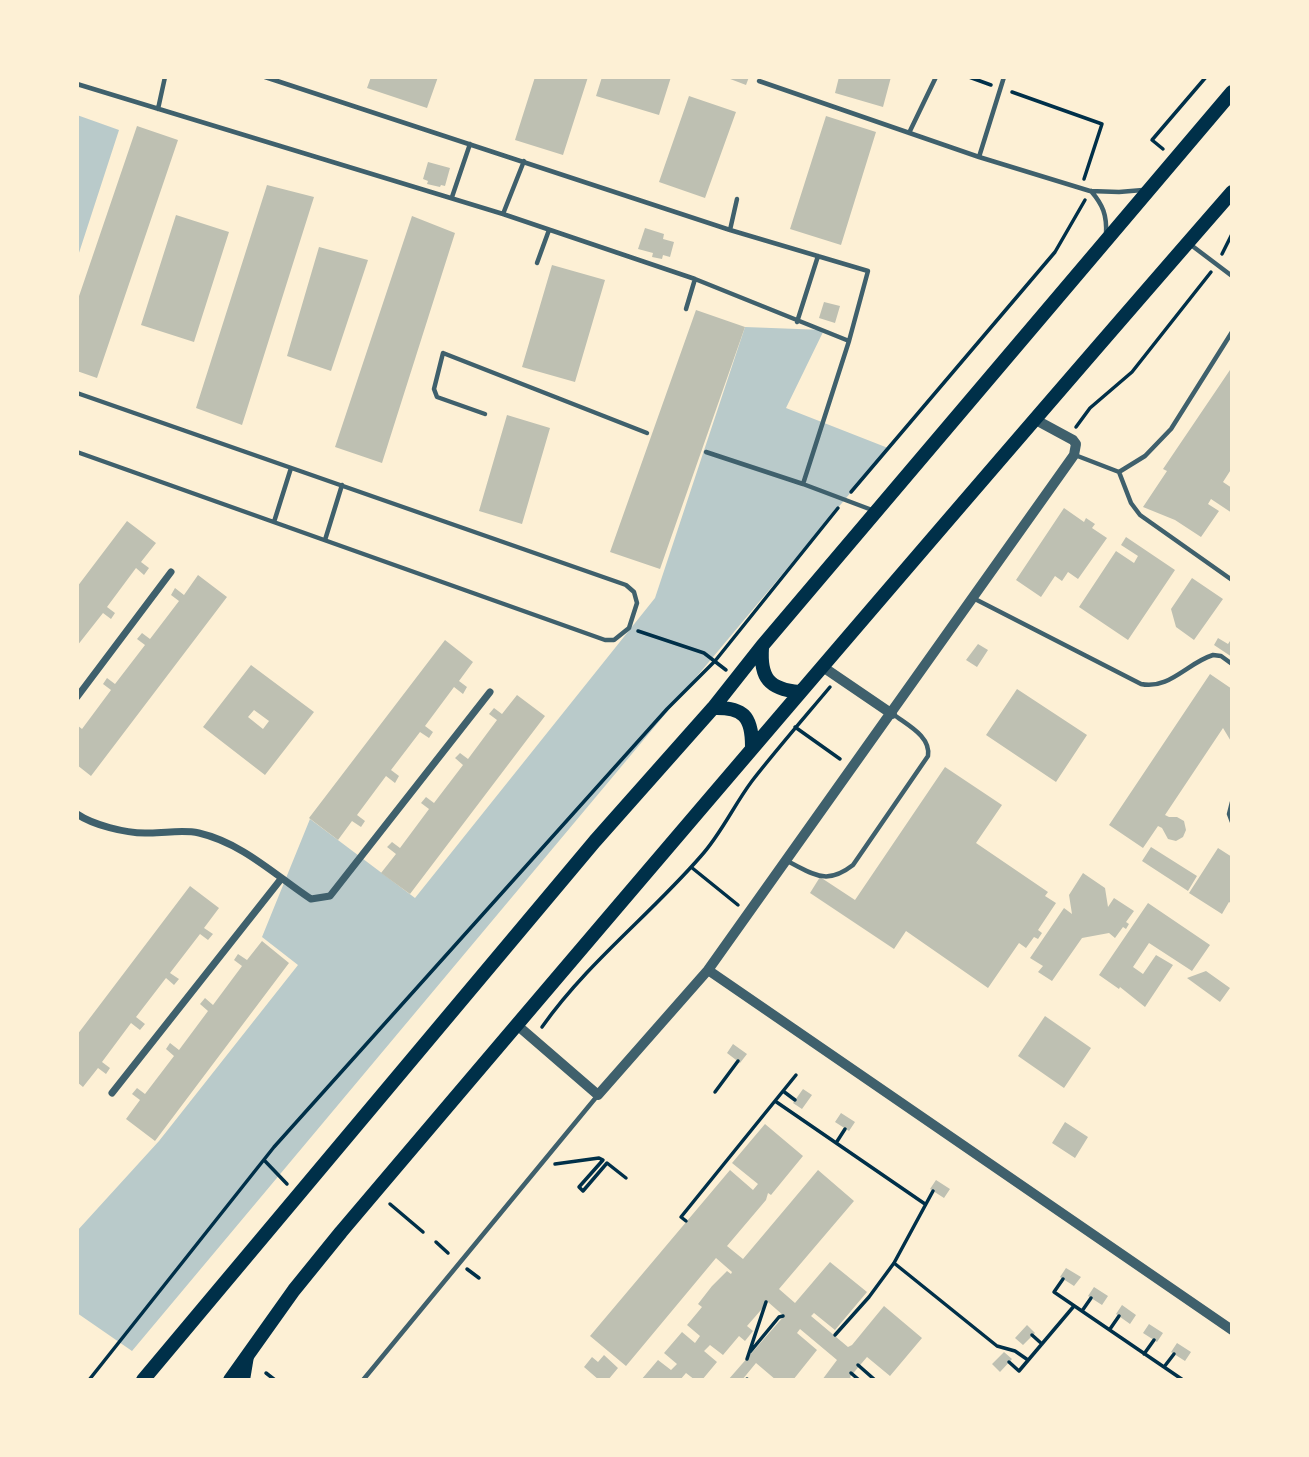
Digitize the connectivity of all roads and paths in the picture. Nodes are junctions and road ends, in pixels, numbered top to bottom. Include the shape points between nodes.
1 (165, 77) edge
2 (265, 77) edge
3 (936, 77) edge
4 (969, 77) edge
5 (1004, 77) edge
6 (1206, 77) edge
7 (759, 81) dead end
8 (77, 84) edge
9 (1000, 88) junction
10 (1232, 92) edge
11 (158, 109) junction
12 (909, 133) junction
13 (470, 144) junction
14 (979, 157) junction
15 (1176, 159) junction
16 (524, 161) junction
17 (1081, 188) junction
18 (1149, 190) junction
19 (1090, 191) junction
20 (1232, 192) edge
21 (452, 197) junction
22 (737, 199) dead end
23 (503, 214) junction
24 (549, 230) junction
25 (730, 230) junction
26 (1232, 234) edge
27 (1106, 241) junction
28 (1188, 243) junction
29 (818, 256) junction
30 (537, 263) dead end
31 (1217, 264) junction
32 (1232, 275) edge
33 (695, 279) junction
34 (686, 309) dead end
35 (797, 322) junction
36 (1232, 332) edge
37 (849, 341) junction
38 (77, 393) edge
39 (485, 414) dead end
40 (1036, 420) junction
41 (647, 433) dead end
42 (1069, 437) junction
43 (77, 452) edge
44 (706, 452) dead end
45 (1074, 454) junction
46 (291, 468) junction
47 (1119, 472) junction
48 (803, 484) junction
49 (342, 485) junction
50 (844, 501) junction
51 (877, 511) junction
52 (274, 522) junction
53 (325, 540) junction
54 (171, 572) dead end
55 (1232, 580) edge
56 (974, 598) junction
57 (629, 628) junction
58 (762, 646) junction
59 (715, 661) junction
60 (1232, 664) edge
61 (823, 667) junction
62 (838, 677) junction
63 (737, 679) junction
64 (491, 692) dead end
65 (799, 692) junction
66 (77, 696) edge
67 (713, 708) junction
68 (892, 714) junction
69 (779, 716) junction
70 (796, 728) junction
71 (752, 746) junction
72 (853, 768) junction
73 (1232, 802) edge
74 (77, 814) edge
75 (1232, 822) edge
76 (786, 861) junction
77 (691, 867) junction
78 (281, 878) junction
79 (748, 913) junction
80 (708, 970) junction
81 (517, 1025) junction
82 (533, 1040) junction
83 (737, 1061) dead end
84 (796, 1075) dead end
85 (783, 1091) junction
86 (715, 1092) dead end
87 (112, 1093) dead end
88 (598, 1096) junction
89 (795, 1100) dead end
90 (775, 1101) junction
91 (845, 1129) dead end
92 (836, 1143) junction
93 (264, 1160) junction
94 (540, 1166) junction
95 (626, 1178) dead end
96 (933, 1191) dead end
97 (298, 1195) junction
98 (390, 1204) dead end
99 (925, 1204) junction
100 (686, 1221) dead end
101 (424, 1232) dead end
102 (436, 1242) dead end
103 (448, 1253) dead end
104 (894, 1263) junction
105 (466, 1267) dead end
106 (479, 1278) dead end
107 (1063, 1279) dead end
108 (1091, 1298) dead end
109 (766, 1303) dead end
110 (1074, 1306) junction
111 (1082, 1311) junction
112 (783, 1317) dead end
113 (1119, 1317) dead end
114 (1110, 1330) junction
115 (1232, 1330) edge
116 (835, 1335) dead end
117 (1032, 1335) dead end
118 (1154, 1340) dead end
119 (1042, 1344) junction
120 (1144, 1354) junction
121 (1174, 1354) dead end
122 (248, 1355) junction
123 (1028, 1360) junction
124 (1009, 1362) dead end
125 (858, 1366) dead end
126 (1164, 1367) junction
127 (266, 1373) dead end
128 (851, 1373) dead end
129 (89, 1380) edge
130 (143, 1380) edge
131 (230, 1380) edge
132 (244, 1380) edge
133 (275, 1380) edge
134 (363, 1380) edge
135 (859, 1380) edge
136 (875, 1380) edge
137 (1183, 1380) edge

1 - 11 lane
2 - 13 lane
3 - 12 lane
4 - 9 path
5 - 9 lane
6 - 15 path via 1152,140
7 - 12 lane
8 - 11 lane
9 - 14 lane
9 - 17 path via 1102,124
10 - 15 main road
11 - 21 lane
12 - 14 lane
13 - 16 lane
13 - 21 lane
14 - 17 lane
15 - 18 main road
16 - 23 lane
16 - 25 lane
17 - 19 lane
18 - 19 lane
18 - 27 main road
19 - 27 lane via 1102,204
19 - 50 path via 1055,251
20 - 28 main road
21 - 23 lane
22 - 25 lane
23 - 24 lane
24 - 30 lane
24 - 33 lane
25 - 29 lane
26 - 31 path
27 - 51 main road
28 - 31 lane
28 - 40 main road
29 - 35 lane
29 - 37 lane via 868,271
31 - 32 lane
31 - 42 path via 1132,372 1090,408
33 - 34 lane
33 - 35 lane
35 - 37 lane
36 - 47 lane via 1171,429 1145,456
37 - 48 lane
38 - 46 lane
39 - 41 lane via 437,397 434,389 443,353
40 - 42 street
40 - 61 main road
42 - 45 street via 1076,444
43 - 52 lane
44 - 48 lane
45 - 47 lane
45 - 56 street
46 - 49 lane
46 - 52 lane
47 - 55 lane via 1140,515
48 - 50 lane
49 - 53 lane
49 - 57 lane via 626,585 634,592 636,603
50 - 51 lane
50 - 59 path
51 - 58 main road
52 - 53 lane
53 - 57 lane via 605,640 614,640
54 - 66 street
56 - 60 lane via 1141,684 1162,684 1213,655
56 - 68 street
57 - 59 path via 704,653
58 - 63 main road
58 - 65 main road via 763,674 770,684
59 - 63 path
59 - 93 path
61 - 62 street
61 - 65 main road
62 - 68 street
62 - 70 path
63 - 67 main road
64 - 78 street via 330,896 311,899
65 - 69 main road
67 - 71 main road via 743,713 749,720
67 - 97 main road via 595,841
68 - 72 street
68 - 76 lane via 925,739 928,756 853,866 840,875 822,877
69 - 70 path
69 - 71 main road
70 - 72 path
70 - 77 path
71 - 81 main road
72 - 76 street
73 - 75 lane via 1228,814
74 - 78 street via 89,822 144,833 200,833 249,853
76 - 79 street
77 - 79 path
77 - 82 path via 594,963
78 - 87 street
79 - 80 street
80 - 88 street
80 - 115 street
81 - 82 street
81 - 122 main road via 302,1280
82 - 88 street
83 - 86 path
84 - 85 path
85 - 89 path
85 - 90 path
88 - 94 lane
90 - 92 path
90 - 100 path via 681,1217
91 - 92 path
92 - 99 path
93 - 97 path
93 - 129 path
94 - 95 path via 603,1160 579,1187 583,1191 607,1163
94 - 134 lane
96 - 99 path
97 - 130 main road
98 - 101 path
99 - 104 path
102 - 103 path
104 - 116 path
104 - 123 path via 997,1346
105 - 106 path
107 - 110 path via 1054,1292
108 - 111 path
109 - 112 path via 747,1358
110 - 111 path
110 - 119 path
111 - 114 path
113 - 114 path
114 - 120 path
117 - 119 path
118 - 120 path
119 - 123 path
120 - 126 path
121 - 126 path
122 - 131 main road
122 - 132 main road
123 - 124 path via 1019,1371
125 - 136 path
126 - 137 path
127 - 133 path
128 - 135 path

